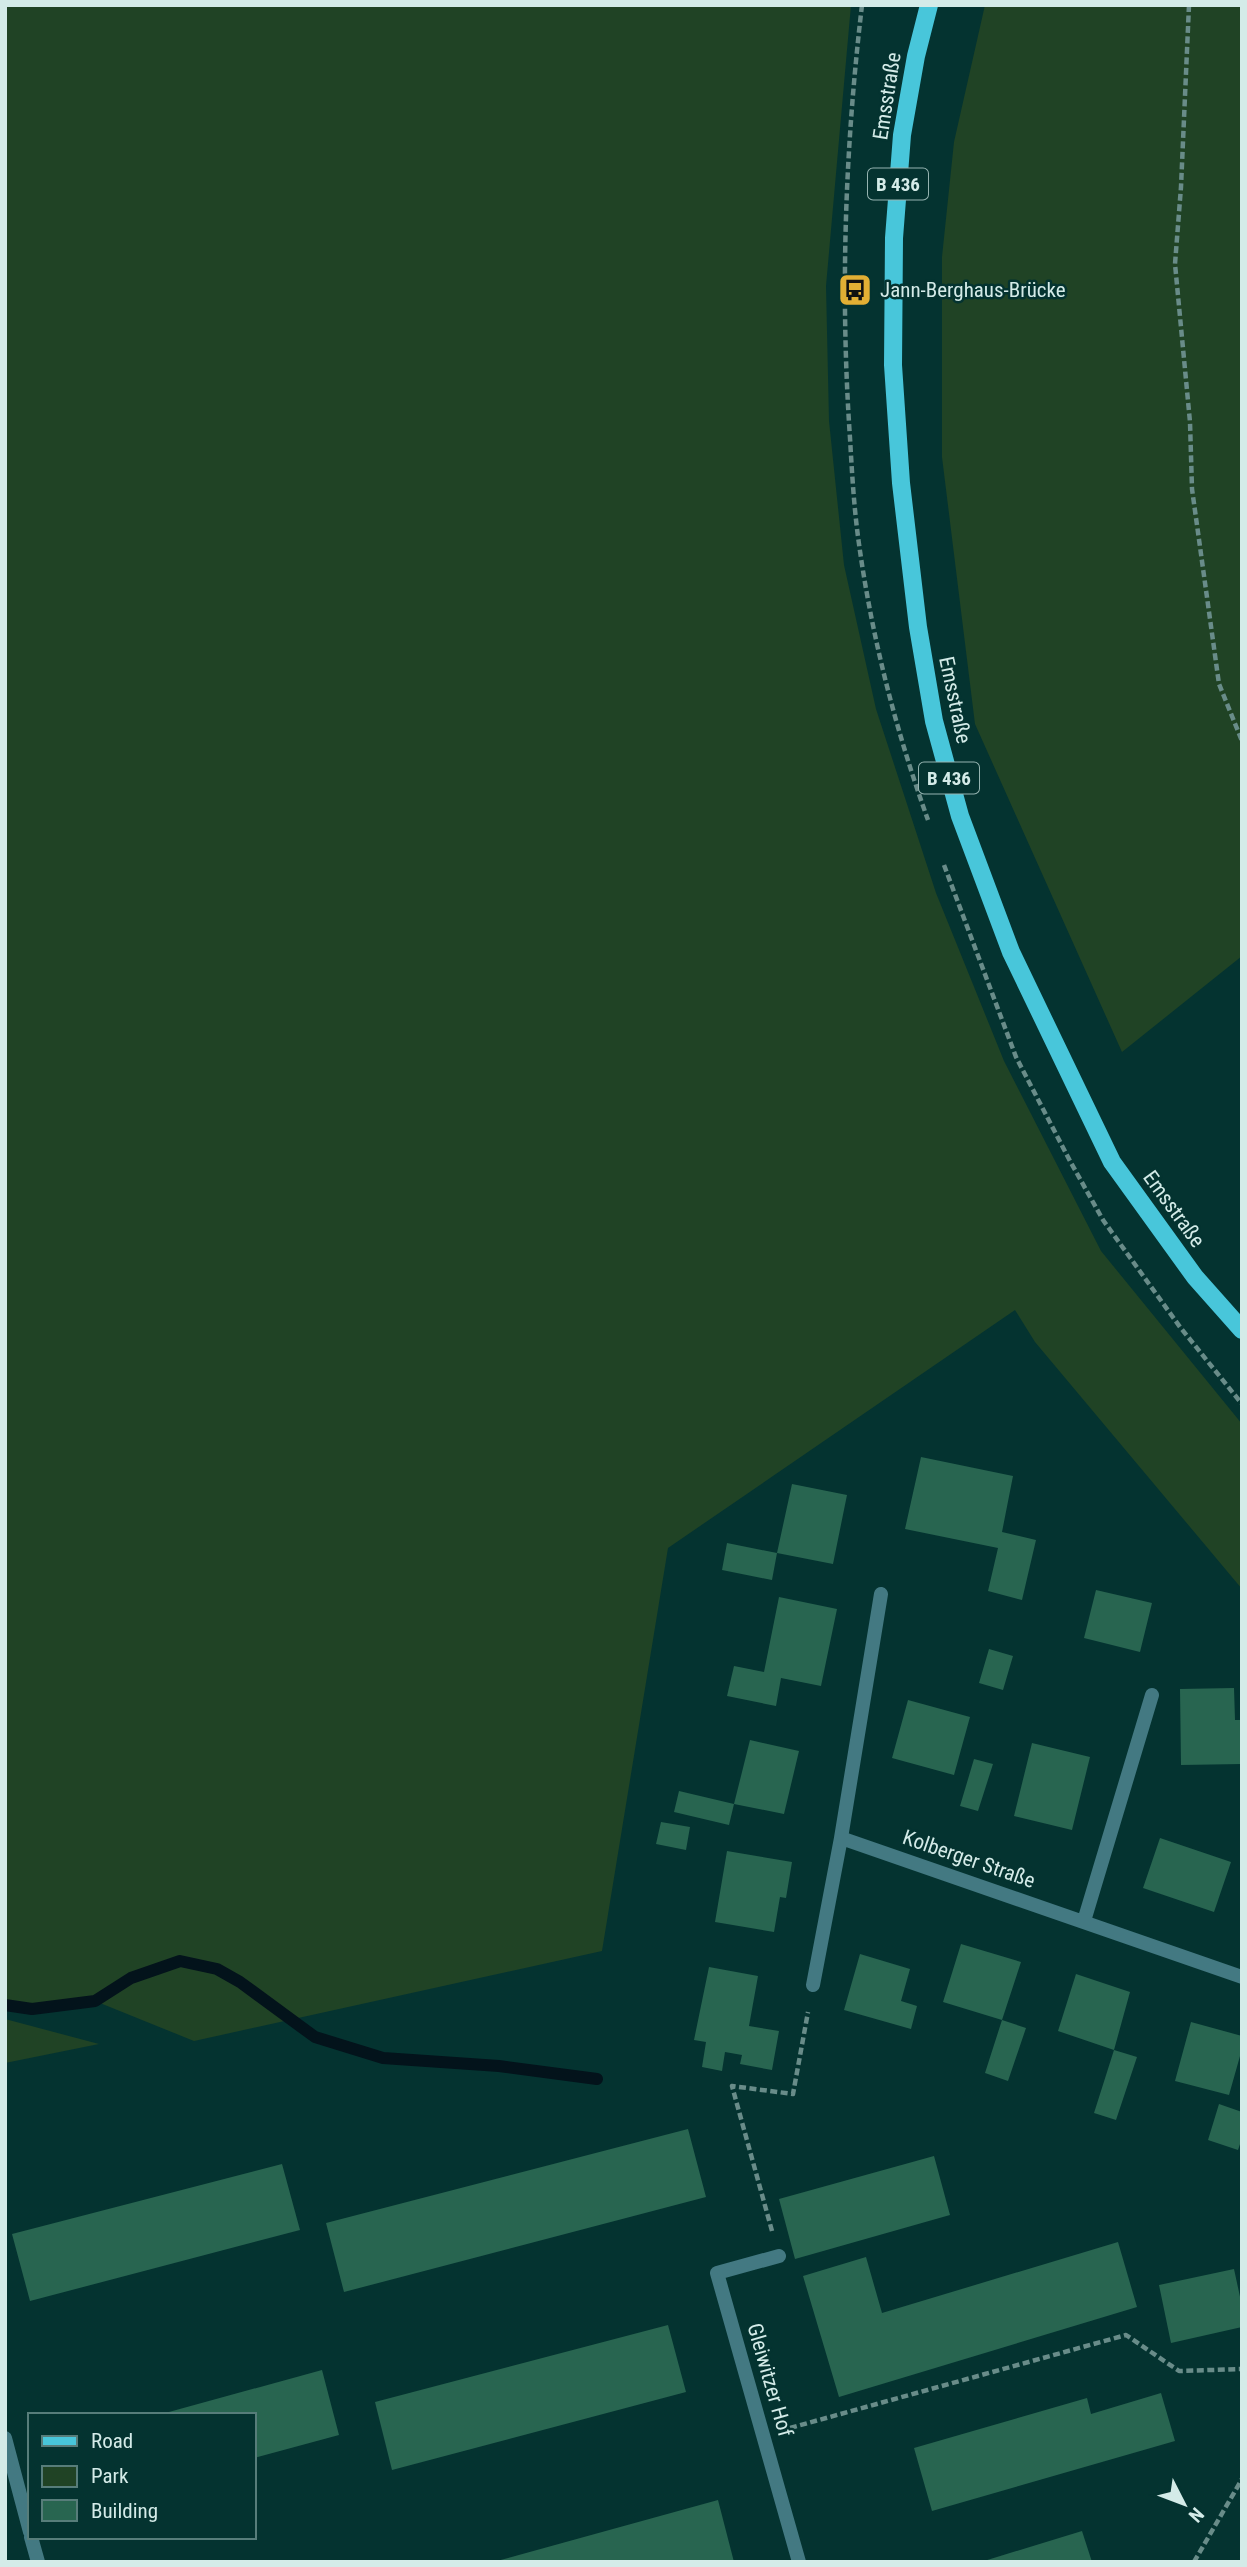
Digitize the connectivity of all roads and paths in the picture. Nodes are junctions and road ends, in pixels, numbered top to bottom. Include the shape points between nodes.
1 (929, 5) edge
2 (1189, 5) edge
3 (1242, 741) edge
4 (1242, 1331) edge
5 (881, 1594) dead end
6 (1152, 1695) dead end
7 (841, 1838) junction
8 (1084, 1921) junction
9 (1242, 1977) edge
10 (813, 1985) joint
11 (779, 2256) joint
12 (1242, 2369) edge
13 (765, 2435) junction
14 (5, 2438) edge
15 (1242, 2479) edge
16 (28, 2524) edge
17 (32, 2539) edge
18 (38, 2562) edge
19 (799, 2562) edge
20 (1194, 2562) edge

1 - 4 main road, Emsstraße / B 436 via 902,135 894,237 892,365 901,483 934,722 960,816 1011,952 1112,1162 1195,1277
2 - 3 path via 1175,264 1192,489 1219,684
5 - 7 street
6 - 8 street
7 - 8 street, Kolberger Straße
7 - 10 street
8 - 9 street, Kolberger Straße
10 - 11 path via 793,2094 732,2086
11 - 13 street, Gleiwitzer Hof via 717,2273
12 - 13 path via 1180,2371 1126,2335
13 - 19 street, Gleiwitzer Hof
14 - 16 street
15 - 20 path
17 - 18 street

